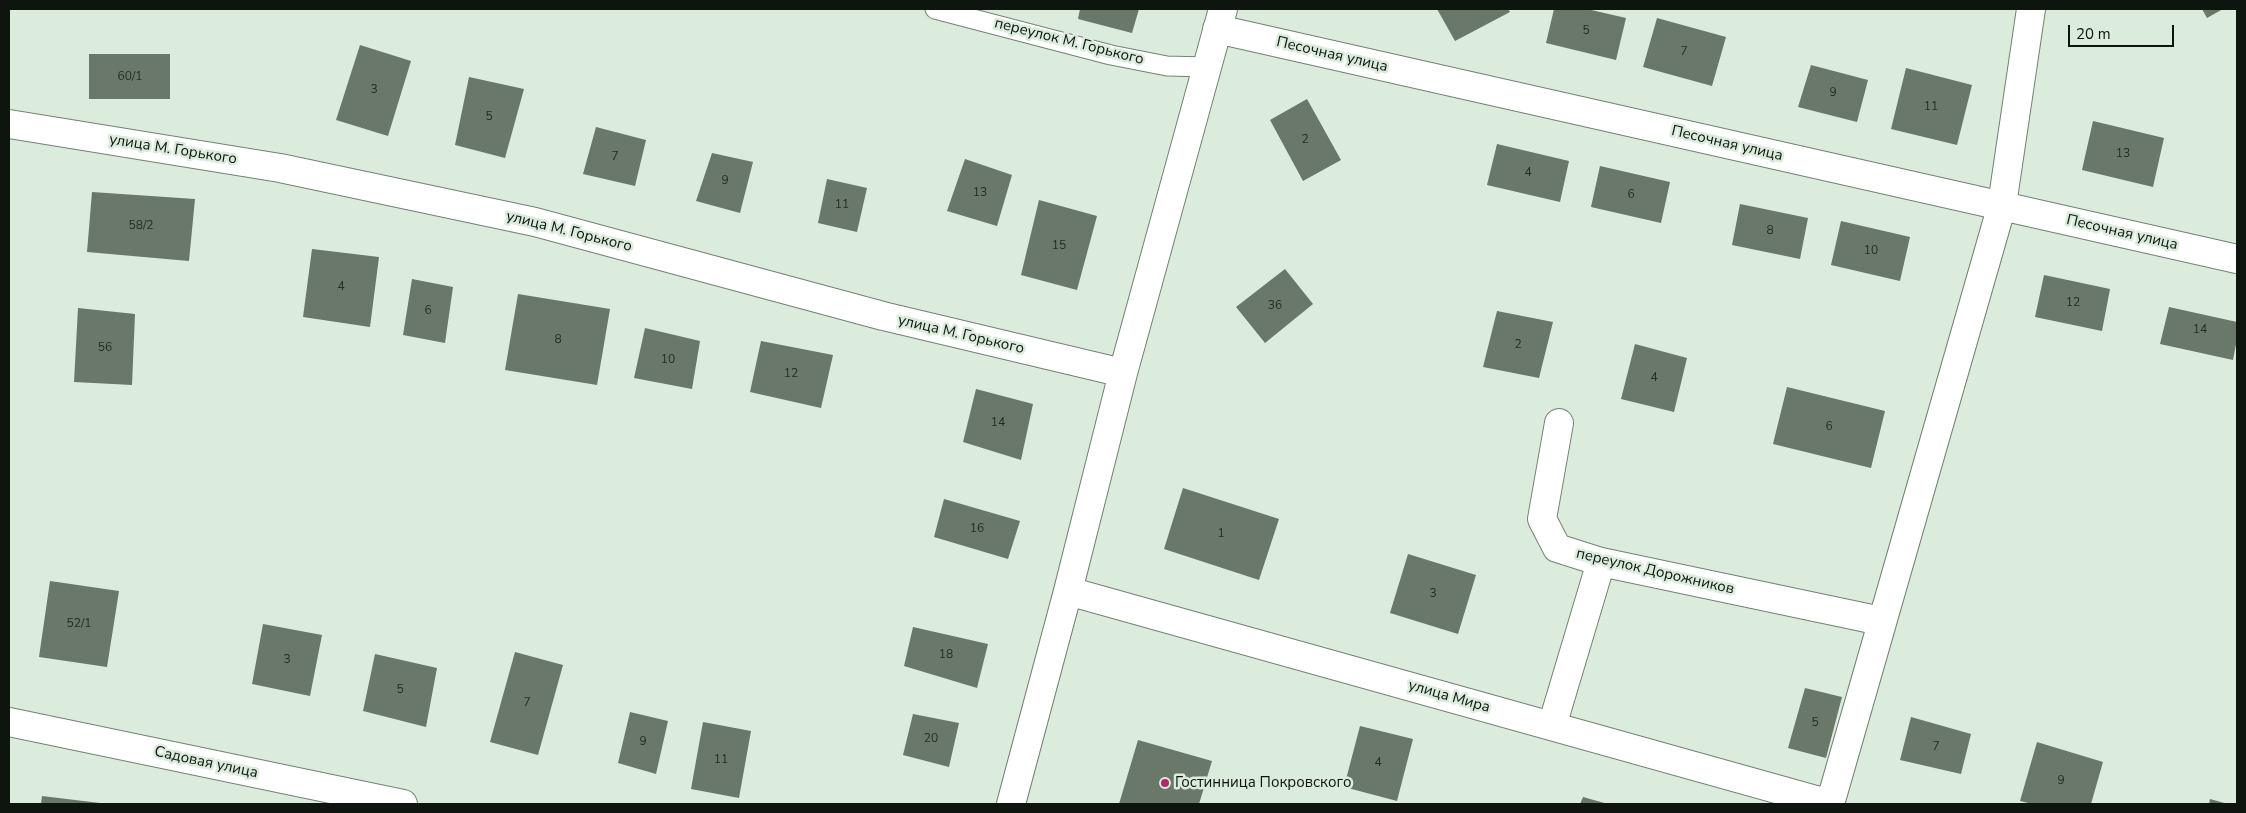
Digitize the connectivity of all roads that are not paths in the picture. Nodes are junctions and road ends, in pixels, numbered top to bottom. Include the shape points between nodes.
1 (934, 9) edge
2 (2031, 9) edge
3 (1220, 19) edge
4 (1206, 68) junction
5 (9, 124) edge
6 (2002, 205) junction
7 (2237, 259) edge
8 (1123, 373) junction
9 (1559, 423) dead end
10 (1601, 562) junction
11 (1068, 592) junction
12 (1881, 621) junction
13 (9, 722) edge
14 (1552, 726) junction
15 (403, 804) edge
16 (1010, 804) edge
17 (1830, 804) edge

1 - 4 lane, переулок М. Горького via 1111,55 1168,66
2 - 6 street
3 - 4 street
3 - 6 street, Песочная улица
4 - 8 street
5 - 8 street, улица М. Горького via 280,168 535,222 883,316
6 - 7 street, Песочная улица
6 - 12 street
8 - 11 street
9 - 10 street, переулок Дорожников via 1542,520 1557,548
10 - 12 street, переулок Дорожников
10 - 14 street
11 - 14 street, улица Мира
11 - 16 street
12 - 17 street
13 - 15 street, Садовая улица
14 - 17 street, улица Мира

